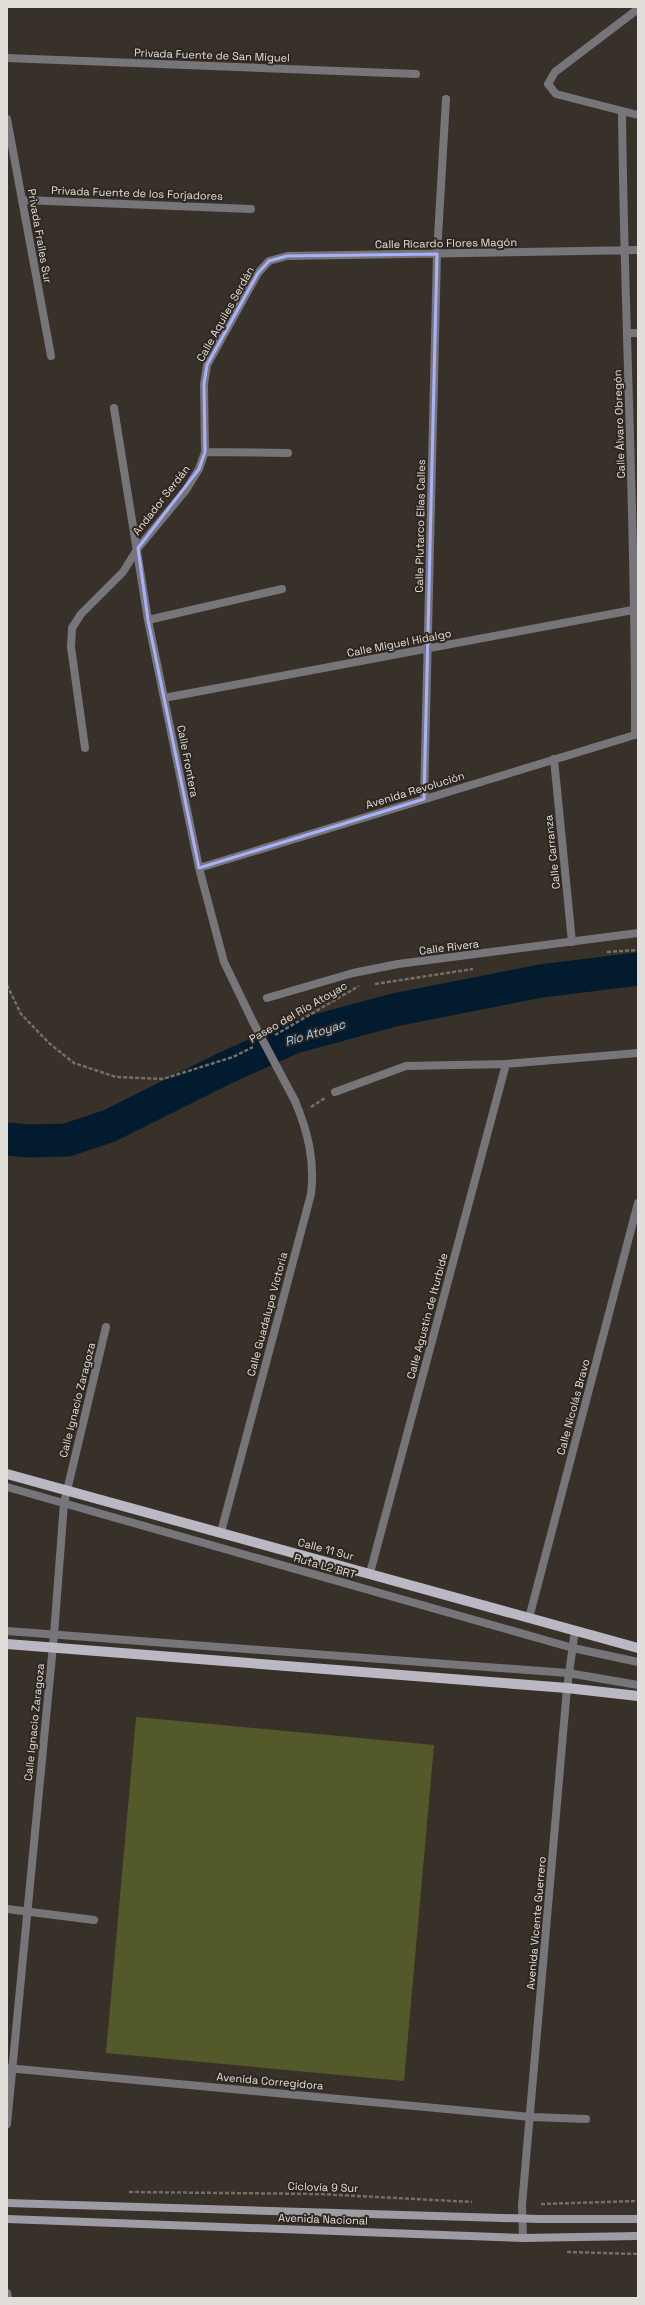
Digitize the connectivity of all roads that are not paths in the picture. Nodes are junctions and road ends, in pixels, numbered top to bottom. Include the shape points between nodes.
1 (638, 9) edge
2 (7, 58) edge
3 (416, 74) dead end
4 (446, 99) dead end
5 (622, 111) junction
6 (638, 115) edge
7 (7, 119) edge
8 (22, 200) junction
9 (251, 208) dead end
10 (623, 250) junction
11 (638, 250) edge
12 (437, 254) junction
13 (270, 261) joint
14 (627, 333) junction
15 (638, 333) edge
16 (51, 356) dead end
17 (114, 408) dead end
18 (205, 452) junction
19 (288, 453) dead end
20 (138, 548) junction
21 (282, 589) dead end
22 (637, 609) edge
23 (148, 620) junction
24 (428, 649) junction
25 (164, 698) junction
26 (636, 735) edge
27 (85, 748) dead end
28 (554, 760) junction
29 (424, 799) junction
30 (199, 868) junction
31 (638, 933) edge
32 (572, 942) junction
33 (266, 998) dead end
34 (638, 1053) edge
35 (506, 1064) junction
36 (335, 1092) road end
37 (294, 1101) joint
38 (638, 1203) edge
39 (106, 1327) dead end
40 (7, 1474) edge
41 (7, 1487) edge
42 (66, 1491) junction
43 (64, 1503) junction
44 (221, 1532) junction
45 (370, 1573) junction
46 (530, 1618) junction
47 (575, 1630) junction
48 (7, 1631) edge
49 (54, 1635) junction
50 (7, 1644) edge
51 (53, 1647) junction
52 (573, 1648) junction
53 (638, 1648) edge
54 (638, 1662) edge
55 (568, 1673) junction
56 (638, 1685) edge
57 (567, 1688) junction
58 (638, 1696) edge
59 (7, 1909) edge
60 (26, 1910) junction
61 (94, 1920) dead end
62 (10, 2068) edge
63 (531, 2117) junction
64 (586, 2119) dead end
65 (7, 2124) edge
66 (7, 2203) edge
67 (523, 2218) junction
68 (7, 2219) edge
69 (638, 2219) edge
70 (638, 2236) edge
71 (523, 2238) junction
72 (7, 2293) edge
73 (8, 2298) edge

1 - 5 street via 555,72 548,84 556,94
2 - 3 street, Privada Fuente de San Miguel
4 - 12 street, Calle Plutarco Elías Calles
5 - 6 street
5 - 10 street, Calle Álvaro Obregón
7 - 8 street, Privada Frailes Sur
8 - 9 street, Privada Fuente de los Forjadores
8 - 16 street, Privada Frailes Sur
10 - 11 street, Calle Ricardo Flores Magón
10 - 12 street, Calle Ricardo Flores Magón
10 - 14 street, Calle Álvaro Obregón
12 - 13 street, Calle Ricardo Flores Magón via 287,256
12 - 24 street, Calle Plutarco Elías Calles
13 - 18 street, Calle Aquiles Serdán via 258,273 207,365 204,384
14 - 15 street
14 - 22 street, Calle Álvaro Obregón
17 - 20 street, Calle Frontera
18 - 19 street
18 - 20 street, Andador Serdán via 199,469 186,490
20 - 23 street, Calle Frontera
20 - 27 street, Andador Serdán via 123,572 82,614 72,628 70,647
21 - 23 street
22 - 24 street, Calle Miguel Hidalgo
22 - 26 street, Calle Álvaro Obregón
23 - 25 street, Calle Frontera
24 - 25 street, Calle Miguel Hidalgo
24 - 29 street, Calle Plutarco Elías Calles
25 - 30 street, Calle Frontera
26 - 28 street, Avenida Revolución
28 - 29 street, Avenida Revolución
28 - 32 street, Calle Carranza
29 - 30 street, Avenida Revolución
30 - 37 street, Calle Frontera, bridge via 224,962
31 - 32 street, Calle Rivera
32 - 33 street, Calle Rivera via 398,964 353,973
34 - 35 street
35 - 36 street via 406,1066
35 - 45 street, Calle Agustín de Iturbide
37 - 44 street, Calle Guadalupe Victoria via 310,1144 314,1170 311,1194
38 - 46 street, Calle Nicolás Bravo
39 - 42 street, Calle Ignacio Zaragoza
40 - 42 main road, Calle 11 Sur
41 - 43 street, Ruta L2 BRT
42 - 43 street, Calle Ignacio Zaragoza
42 - 44 main road, Calle 11 Sur
43 - 49 street, Calle Ignacio Zaragoza
43 - 52 street, Ruta L2 BRT
44 - 45 main road, Calle 11 Sur
45 - 46 main road, Calle 11 Sur
46 - 47 main road, Calle 11 Sur
47 - 52 street, Avenida Vicente Guerrero
47 - 53 main road, Calle 11 Sur
48 - 49 street
49 - 51 street, Calle Ignacio Zaragoza
49 - 55 street
50 - 51 main road
51 - 57 main road
51 - 60 street, Calle Ignacio Zaragoza
52 - 54 street, Ruta L2 BRT
52 - 55 street, Avenida Vicente Guerrero
55 - 56 street
55 - 57 street, Avenida Vicente Guerrero
57 - 58 main road
57 - 63 street, Avenida Vicente Guerrero
59 - 60 street
60 - 61 street
60 - 62 street, Calle Ignacio Zaragoza
62 - 63 street, Avenida Corregidora
62 - 65 street, Calle Ignacio Zaragoza
63 - 64 street, Avenida Corregidora
63 - 67 street, Avenida Vicente Guerrero via 522,2205
66 - 67 main road, Avenida Nacional
67 - 69 main road, Avenida Nacional
67 - 71 street, Avenida Vicente Guerrero
68 - 71 main road, Avenida Nacional
70 - 71 main road, Avenida Nacional
72 - 73 street

